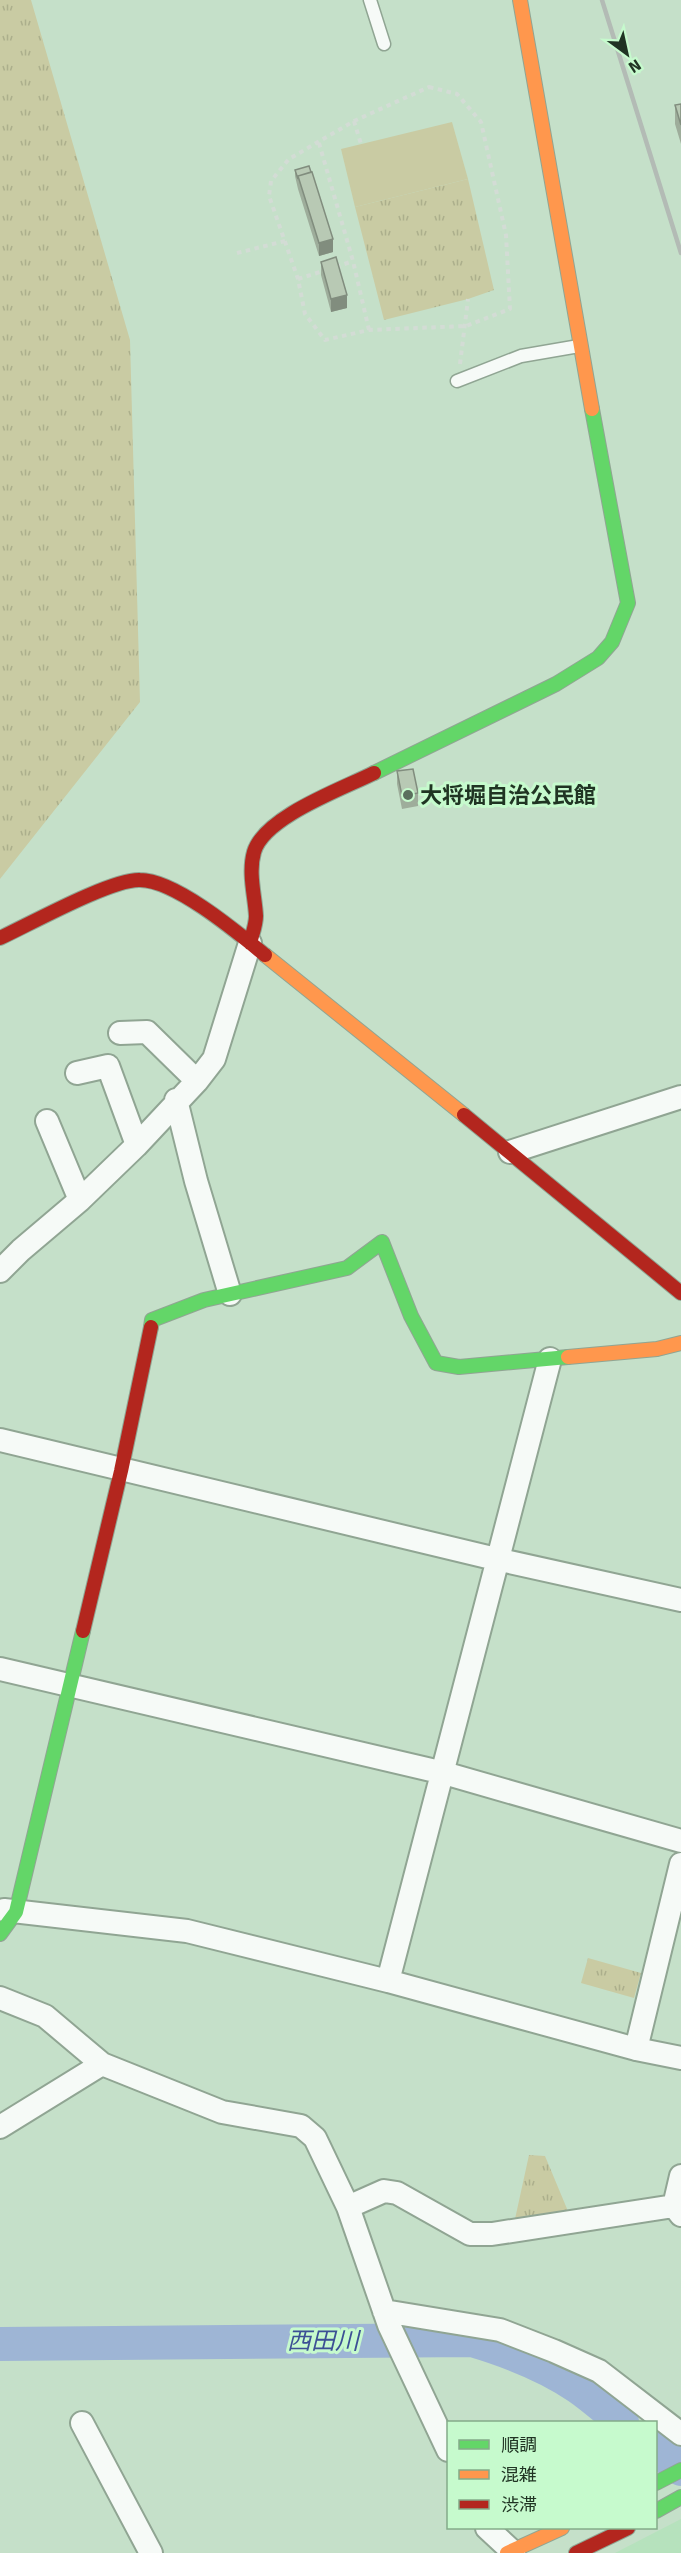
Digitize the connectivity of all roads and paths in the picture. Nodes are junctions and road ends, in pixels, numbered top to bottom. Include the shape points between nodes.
1 (370, 0) edge
2 (520, 0) edge
3 (384, 44) dead end
4 (354, 121) junction
5 (319, 142) junction
6 (361, 144) dead end
7 (285, 241) junction
8 (237, 253) dead end
9 (353, 261) junction
10 (298, 279) junction
11 (468, 299) dead end
12 (466, 326) junction
13 (369, 330) junction
14 (580, 345) junction
15 (457, 381) joint
16 (0, 938) edge
17 (250, 943) junction
18 (120, 1034) dead end
19 (77, 1073) dead end
20 (197, 1081) junction
21 (681, 1097) edge
22 (176, 1100) junction
23 (47, 1121) dead end
24 (137, 1145) junction
25 (510, 1152) junction
26 (80, 1200) junction
27 (11, 1253) edge
28 (0, 1272) edge
29 (681, 1293) edge
30 (230, 1294) junction
31 (681, 1343) edge
32 (550, 1359) junction
33 (0, 1440) edge
34 (121, 1471) junction
35 (496, 1559) junction
36 (681, 1600) edge
37 (0, 1669) edge
38 (70, 1684) junction
39 (444, 1773) junction
40 (681, 1841) edge
41 (681, 1864) edge
42 (8, 1910) edge
43 (0, 1934) edge
44 (388, 1981) junction
45 (0, 1998) edge
46 (636, 2049) junction
47 (681, 2058) edge
48 (102, 2064) junction
49 (0, 2127) edge
50 (681, 2176) edge
51 (348, 2207) junction
52 (678, 2210) edge
53 (387, 2318) junction
54 (82, 2423) dead end
55 (677, 2427) edge
56 (447, 2448) edge
57 (681, 2470) edge
58 (657, 2482) edge
59 (681, 2497) edge
60 (657, 2510) edge
61 (488, 2529) edge
62 (560, 2529) edge
63 (626, 2529) edge
64 (511, 2552) edge
65 (151, 2553) edge
66 (576, 2553) edge

1 - 3 lane
2 - 14 street
4 - 5 path
4 - 6 path
4 - 12 path via 429,87 457,94 481,122 506,235 510,309
5 - 7 path via 290,159 271,181 268,196
5 - 9 path
7 - 8 path
7 - 10 path
9 - 10 path
9 - 13 path
10 - 13 path via 305,314 325,340
11 - 12 path
12 - 13 path
12 - 15 path
14 - 15 lane via 521,356
14 - 17 street via 628,603 612,642 598,658 556,684 280,819 254,852 256,919
16 - 17 street via 135,879 151,881 200,907
17 - 20 street via 214,1059
17 - 25 street
18 - 20 street via 147,1032
19 - 24 street via 108,1066
20 - 22 street
21 - 25 street
22 - 24 street
22 - 30 street
23 - 26 street
24 - 26 street
25 - 29 street
26 - 27 street
27 - 28 street
30 - 32 street via 347,1268 382,1242 411,1316 436,1363 459,1367
30 - 34 street via 152,1320
31 - 32 street via 657,1349
32 - 35 street
33 - 34 street
34 - 35 street
34 - 38 street
35 - 36 street
35 - 39 street
37 - 38 street
38 - 39 street
38 - 42 street
39 - 40 street
39 - 44 street
41 - 46 street
42 - 43 street
42 - 44 street via 187,1931
44 - 46 street
45 - 48 street via 45,2016
46 - 47 street
48 - 49 street
48 - 51 street via 222,2112 301,2126 315,2138
50 - 52 street
51 - 52 street via 384,2191 397,2193 470,2234
51 - 53 street
53 - 55 street via 500,2330 599,2371
53 - 56 street
54 - 65 street
57 - 58 street
59 - 60 street
61 - 64 street
62 - 64 street
63 - 66 street

